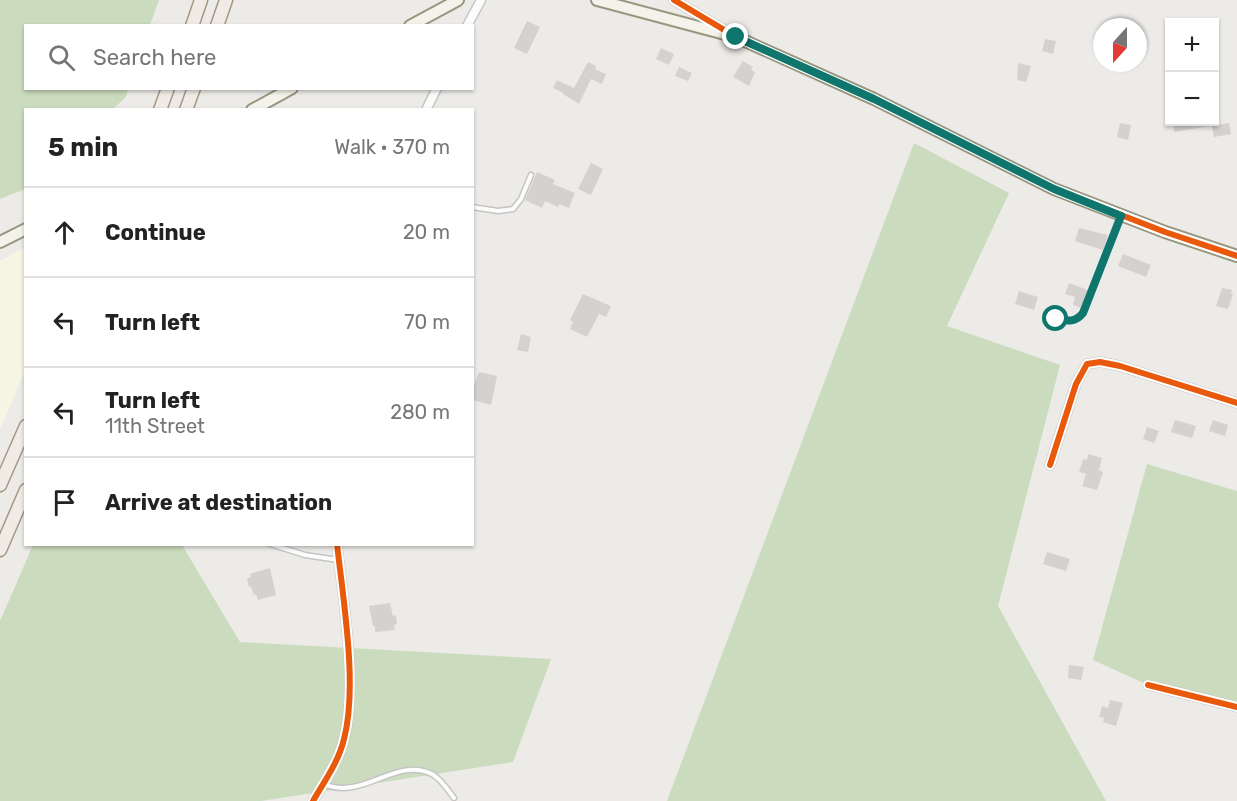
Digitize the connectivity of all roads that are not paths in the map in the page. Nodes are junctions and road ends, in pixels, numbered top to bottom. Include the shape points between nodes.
1 (201, 0) edge
2 (226, 0) edge
3 (458, 0) edge
4 (481, 0) edge
5 (597, 0) edge
6 (674, 0) edge
7 (193, 24) edge
8 (218, 24) edge
9 (414, 24) edge
10 (468, 24) edge
11 (736, 37) junction
12 (167, 90) edge
13 (288, 90) edge
14 (436, 90) edge
15 (161, 108) edge
16 (256, 108) edge
17 (427, 108) edge
18 (531, 175) dead end
19 (474, 207) edge
20 (1121, 216) junction
21 (24, 230) edge
22 (0, 242) edge
23 (1237, 256) edge
24 (1056, 319) dead end
25 (1237, 403) edge
26 (24, 431) edge
27 (1050, 465) dead end
28 (0, 485) edge
29 (24, 495) edge
30 (276, 546) edge
31 (337, 546) edge
32 (0, 550) edge
33 (339, 560) junction
34 (1148, 685) dead end
35 (1237, 707) edge
36 (324, 783) junction
37 (454, 798) dead end
38 (313, 801) edge

1 - 7 main road
2 - 8 main road
3 - 9 main road
4 - 10 street
5 - 11 main road
6 - 11 street
11 - 20 main road via 874,99 1054,189
12 - 15 main road
13 - 16 main road
14 - 17 street
18 - 19 lane via 522,200 513,209
20 - 23 main road
20 - 24 lane via 1083,313 1072,321
21 - 22 main road
25 - 27 street via 1120,366 1087,364 1076,384
26 - 28 main road
29 - 32 main road
30 - 33 lane
31 - 33 street
33 - 36 street via 348,704 344,739
34 - 35 street
36 - 37 lane via 350,789 397,772 422,772 436,777
36 - 38 street

